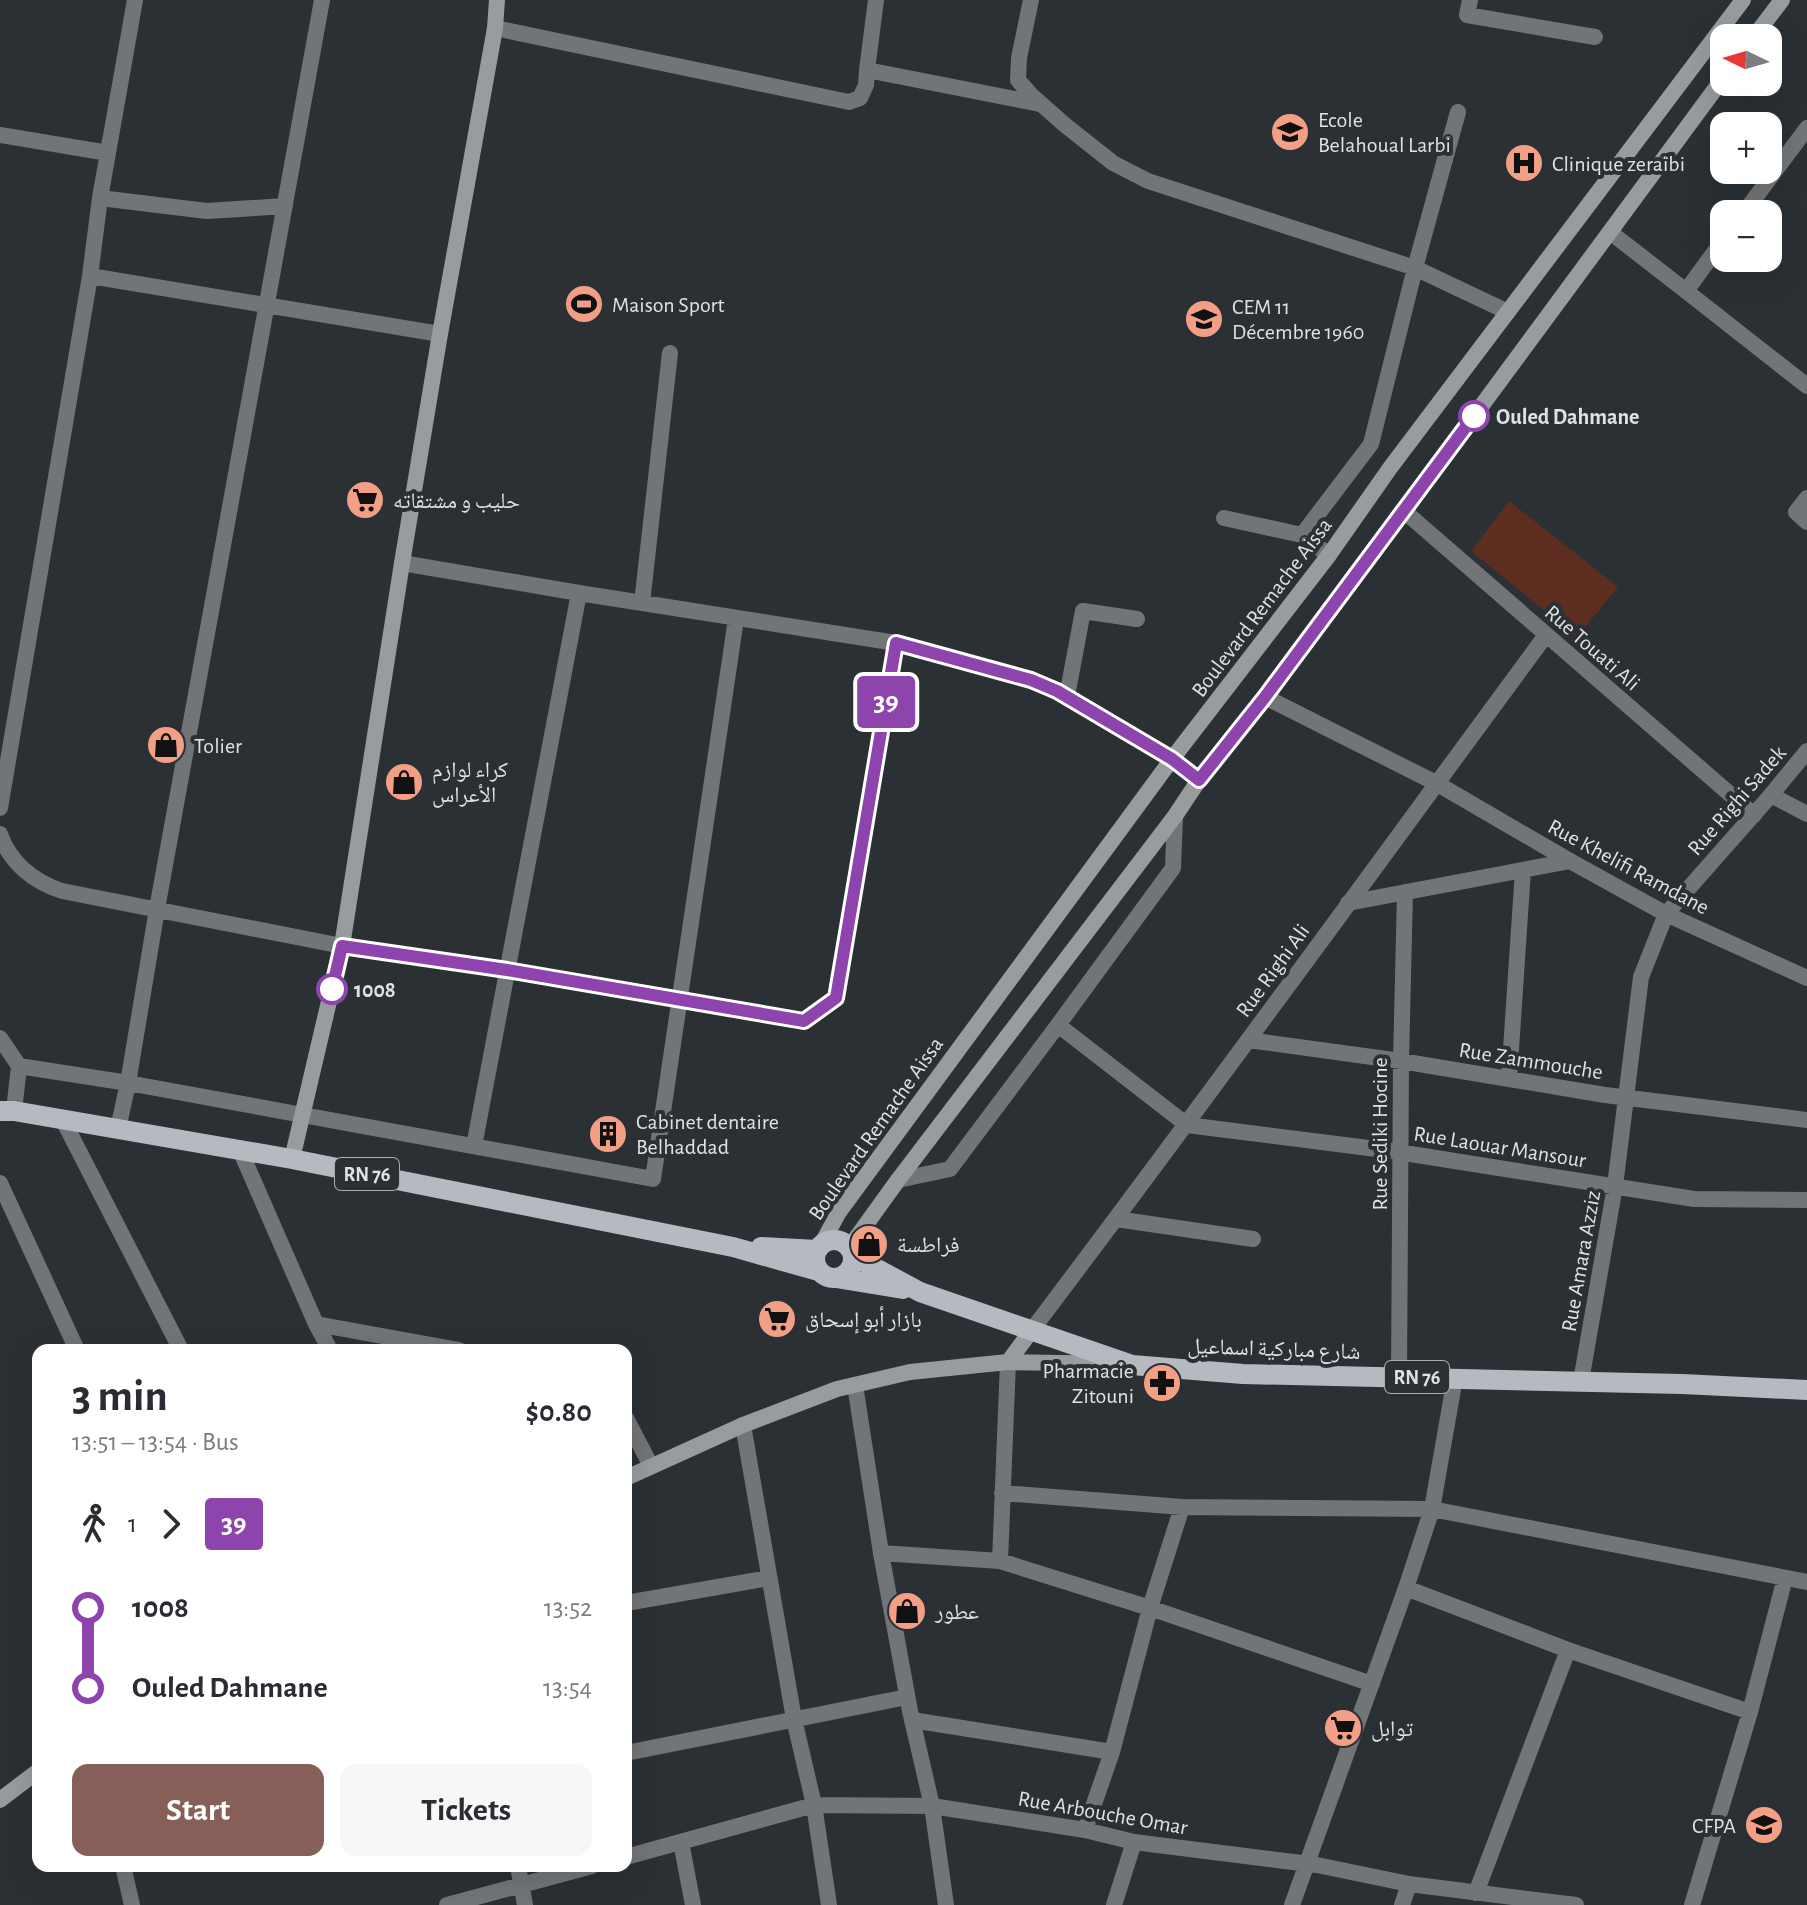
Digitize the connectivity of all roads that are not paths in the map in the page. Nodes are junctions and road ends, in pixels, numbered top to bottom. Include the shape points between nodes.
1 (135, 0) edge
2 (322, 0) edge
3 (497, 0) edge
4 (876, 0) edge
5 (1031, 0) edge
6 (1470, 0) edge
7 (1743, 0) edge
8 (1782, 0) edge
9 (1764, 24) edge
10 (495, 28) junction
11 (1595, 37) dead end
12 (867, 70) junction
13 (1710, 96) edge
14 (1042, 104) junction
15 (1458, 112) dead end
16 (1807, 128) edge
17 (0, 135) edge
18 (108, 153) junction
19 (100, 198) junction
20 (1753, 200) edge
21 (285, 206) junction
22 (1610, 232) junction
23 (1710, 258) edge
24 (1415, 268) junction
25 (90, 276) junction
26 (1686, 291) junction
27 (267, 304) junction
28 (1508, 312) junction
29 (440, 334) junction
30 (670, 353) dead end
31 (1807, 386) edge
32 (1371, 444) junction
33 (1390, 468) junction
34 (1807, 498) edge
35 (1404, 511) junction
36 (1224, 518) dead end
37 (1807, 522) edge
38 (1302, 535) junction
39 (1329, 555) junction
40 (402, 563) junction
41 (579, 593) junction
42 (642, 603) junction
43 (736, 619) junction
44 (1137, 619) dead end
45 (1546, 635) junction
46 (896, 643) junction
47 (1067, 696) junction
48 (1265, 697) junction
49 (1807, 751) edge
50 (1172, 759) junction
51 (1199, 780) junction
52 (1436, 783) junction
53 (1771, 795) junction
54 (0, 808) edge
55 (1807, 814) edge
56 (1754, 815) junction
57 (1175, 816) junction
58 (0, 834) edge
59 (1570, 861) junction
60 (1523, 870) junction
61 (1405, 892) junction
62 (1348, 903) junction
63 (157, 909) junction
64 (1666, 914) junction
65 (342, 946) junction
66 (507, 970) junction
67 (1807, 978) edge
68 (681, 999) junction
69 (1058, 1025) junction
70 (0, 1038) edge
71 (1248, 1040) junction
72 (1401, 1061) junction
73 (19, 1066) junction
74 (1509, 1079) junction
75 (128, 1083) junction
76 (1626, 1097) junction
77 (7, 1111) edge
78 (302, 1114) junction
79 (63, 1120) junction
80 (1807, 1120) edge
81 (1187, 1125) junction
82 (118, 1129) junction
83 (474, 1146) junction
84 (240, 1150) junction
85 (1401, 1153) junction
86 (292, 1159) junction
87 (898, 1180) junction
88 (0, 1183) edge
89 (1615, 1186) junction
90 (1807, 1200) edge
91 (1116, 1219) junction
92 (1253, 1239) dead end
93 (733, 1247) junction
94 (819, 1247) junction
95 (851, 1252) junction
96 (827, 1275) junction
97 (920, 1292) junction
98 (316, 1324) junction
99 (1032, 1330) junction
100 (74, 1344) edge
101 (178, 1344) edge
102 (327, 1344) edge
103 (426, 1344) edge
104 (1008, 1362) junction
105 (1132, 1365) junction
106 (1399, 1377) junction
107 (1455, 1378) junction
108 (1581, 1381) junction
109 (855, 1385) junction
110 (1807, 1390) edge
111 (743, 1425) junction
112 (632, 1430) edge
113 (651, 1466) junction
114 (632, 1475) edge
115 (1002, 1493) junction
116 (1182, 1507) junction
117 (1432, 1509) junction
118 (881, 1553) junction
119 (1000, 1561) junction
120 (769, 1578) junction
121 (1785, 1578) junction
122 (1807, 1582) edge
123 (1406, 1588) junction
124 (632, 1602) edge
125 (1150, 1608) junction
126 (1568, 1650) junction
127 (1372, 1684) junction
128 (907, 1697) junction
129 (1750, 1712) junction
130 (794, 1719) junction
131 (912, 1720) junction
132 (632, 1752) edge
133 (1112, 1752) junction
134 (32, 1776) edge
135 (0, 1800) edge
136 (814, 1805) junction
137 (932, 1806) junction
138 (1085, 1830) junction
139 (681, 1842) junction
140 (1134, 1842) junction
141 (632, 1855) edge
142 (1306, 1864) junction
143 (124, 1872) edge
144 (519, 1872) edge
145 (570, 1872) edge
146 (1409, 1884) junction
147 (522, 1885) junction
148 (1476, 1893) junction
149 (1552, 1903) edge
150 (132, 1905) edge
151 (447, 1905) edge
152 (525, 1905) edge
153 (693, 1905) edge
154 (829, 1905) edge
155 (946, 1905) edge
156 (1114, 1905) edge
157 (1292, 1905) edge
158 (1402, 1905) edge
159 (1576, 1905) edge
160 (1692, 1905) edge

1 - 18 street
2 - 21 street
3 - 10 main road
4 - 12 street
5 - 14 street via 1018,80
6 - 11 street via 1467,15
7 - 28 main road, Boulevard Remache Aissa
8 - 9 main road
10 - 12 street via 849,102 860,98
10 - 29 main road
12 - 14 street
13 - 22 main road
14 - 24 street via 1113,163 1148,181
15 - 24 street
16 - 20 street
17 - 18 street
18 - 19 street
19 - 21 street via 207,211
19 - 25 street
21 - 27 street
22 - 26 street
22 - 35 main road
23 - 26 street
24 - 28 street
24 - 32 street
25 - 27 street
25 - 54 street
26 - 31 street
27 - 29 street
27 - 63 street
28 - 33 main road, Boulevard Remache Aissa
29 - 40 main road
30 - 42 street
32 - 33 street
32 - 38 street
33 - 39 main road, Boulevard Remache Aissa
34 - 37 street via 1796,512
35 - 45 street, Rue Touati Ali
35 - 48 main road
36 - 38 street
38 - 39 street
39 - 50 main road, Boulevard Remache Aissa
40 - 41 street
40 - 65 main road
41 - 42 street
41 - 66 street
42 - 43 street
43 - 46 street
43 - 68 street
44 - 47 street via 1083,611
45 - 52 street, Rue Righi Ali
45 - 56 street, Rue Touati Ali
46 - 47 street via 1031,680
46 - 68 street via 836,998 804,1021
47 - 50 street
48 - 51 main road
48 - 52 street, Rue Khelifi Ramdane
49 - 53 street, Rue Righi Sadek
50 - 51 street
50 - 94 main road, Boulevard Remache Aissa via 839,1212
51 - 57 main road
52 - 59 street, Rue Khelifi Ramdane
52 - 62 street, Rue Righi Ali
53 - 55 street
53 - 56 street, Rue Righi Sadek
56 - 64 street, Rue Righi Sadek
57 - 69 street via 1173,868
57 - 87 main road
58 - 63 street via 24,870 48,887
59 - 60 street
59 - 64 street, Rue Khelifi Ramdane
60 - 61 street
60 - 74 street
61 - 62 street
61 - 72 street, Rue Sediki Hocine
62 - 71 street, Rue Righi Ali
63 - 65 street
63 - 75 street
64 - 67 street, Rue Khelifi Ramdane
64 - 76 street, Rue Amara Azziz via 1641,977
65 - 66 street
65 - 78 main road
66 - 68 street
66 - 83 street
68 - 83 street via 653,1179
69 - 81 street
69 - 87 street via 950,1169
70 - 73 street
71 - 72 street, Rue Zammouche
71 - 81 street, Rue Righi Ali
72 - 74 street, Rue Zammouche
72 - 85 street, Rue Sediki Hocine
73 - 75 street
73 - 77 street
74 - 76 street, Rue Zammouche
75 - 78 street
75 - 82 street
76 - 80 street, Rue Zammouche
76 - 89 street, Rue Amara Azziz
77 - 79 main road, RN 76
78 - 83 street
78 - 86 main road
79 - 82 main road, RN 76
79 - 101 street
81 - 85 street, Rue Laouar Mansour
81 - 91 street, Rue Righi Ali
82 - 84 main road, RN 76
84 - 86 main road, RN 76
84 - 98 street
85 - 89 street, Rue Laouar Mansour
85 - 106 street, Rue Sediki Hocine
86 - 93 main road, RN 76
87 - 95 main road
88 - 100 street
89 - 90 street, Rue Laouar Mansour via 1694,1199
89 - 108 street, Rue Amara Azziz
91 - 92 street
91 - 99 street, Rue Righi Ali
93 - 94 main road, RN 76
93 - 96 main road, RN 76
94 - 95 main road via 837,1240
94 - 96 main road via 814,1261
95 - 96 main road via 853,1263 847,1273
95 - 97 main road, RN 76
96 - 97 main road, RN 76
97 - 99 main road, RN 76
98 - 102 street
98 - 103 street
99 - 104 main road
99 - 105 main road, شارع مباركية اسماعيل / RN 76
104 - 105 main road
104 - 109 main road via 910,1372
104 - 115 street
105 - 106 main road, شارع مباركية اسماعيل / RN 76 via 1243,1374
106 - 107 main road, شارع مباركية اسماعيل / RN 76
107 - 108 main road, شارع مباركية اسماعيل / RN 76
107 - 117 street
108 - 110 main road, شارع مباركية اسماعيل / RN 76
109 - 111 main road
109 - 118 street
111 - 113 main road
111 - 120 street
112 - 113 street
113 - 114 main road
115 - 116 street
115 - 119 street
116 - 117 street
116 - 125 street
117 - 121 street
117 - 123 street
118 - 119 street
118 - 128 street
119 - 125 street
120 - 124 street
120 - 130 street
121 - 122 street
121 - 129 street
123 - 126 street
123 - 127 street
125 - 127 street
125 - 133 street
126 - 129 street
126 - 148 street
127 - 142 street
128 - 130 street
128 - 131 street
129 - 160 street
130 - 132 street
130 - 136 street
131 - 133 street
131 - 137 street
133 - 138 street
134 - 135 main road
136 - 137 street, Rue Arbouche Omar
136 - 139 street, Rue Arbouche Omar
136 - 154 street
137 - 138 street, Rue Arbouche Omar
137 - 155 street
138 - 140 street, Rue Arbouche Omar
139 - 141 street, Rue Arbouche Omar
139 - 153 street
140 - 142 street, Rue Arbouche Omar
140 - 156 street
142 - 146 street, Rue Arbouche Omar
142 - 157 street
143 - 150 street
144 - 147 street
145 - 147 street
146 - 148 street, Rue Arbouche Omar
146 - 158 street
147 - 151 street
147 - 152 street
148 - 149 street, Rue Arbouche Omar
149 - 159 street, Rue Arbouche Omar

